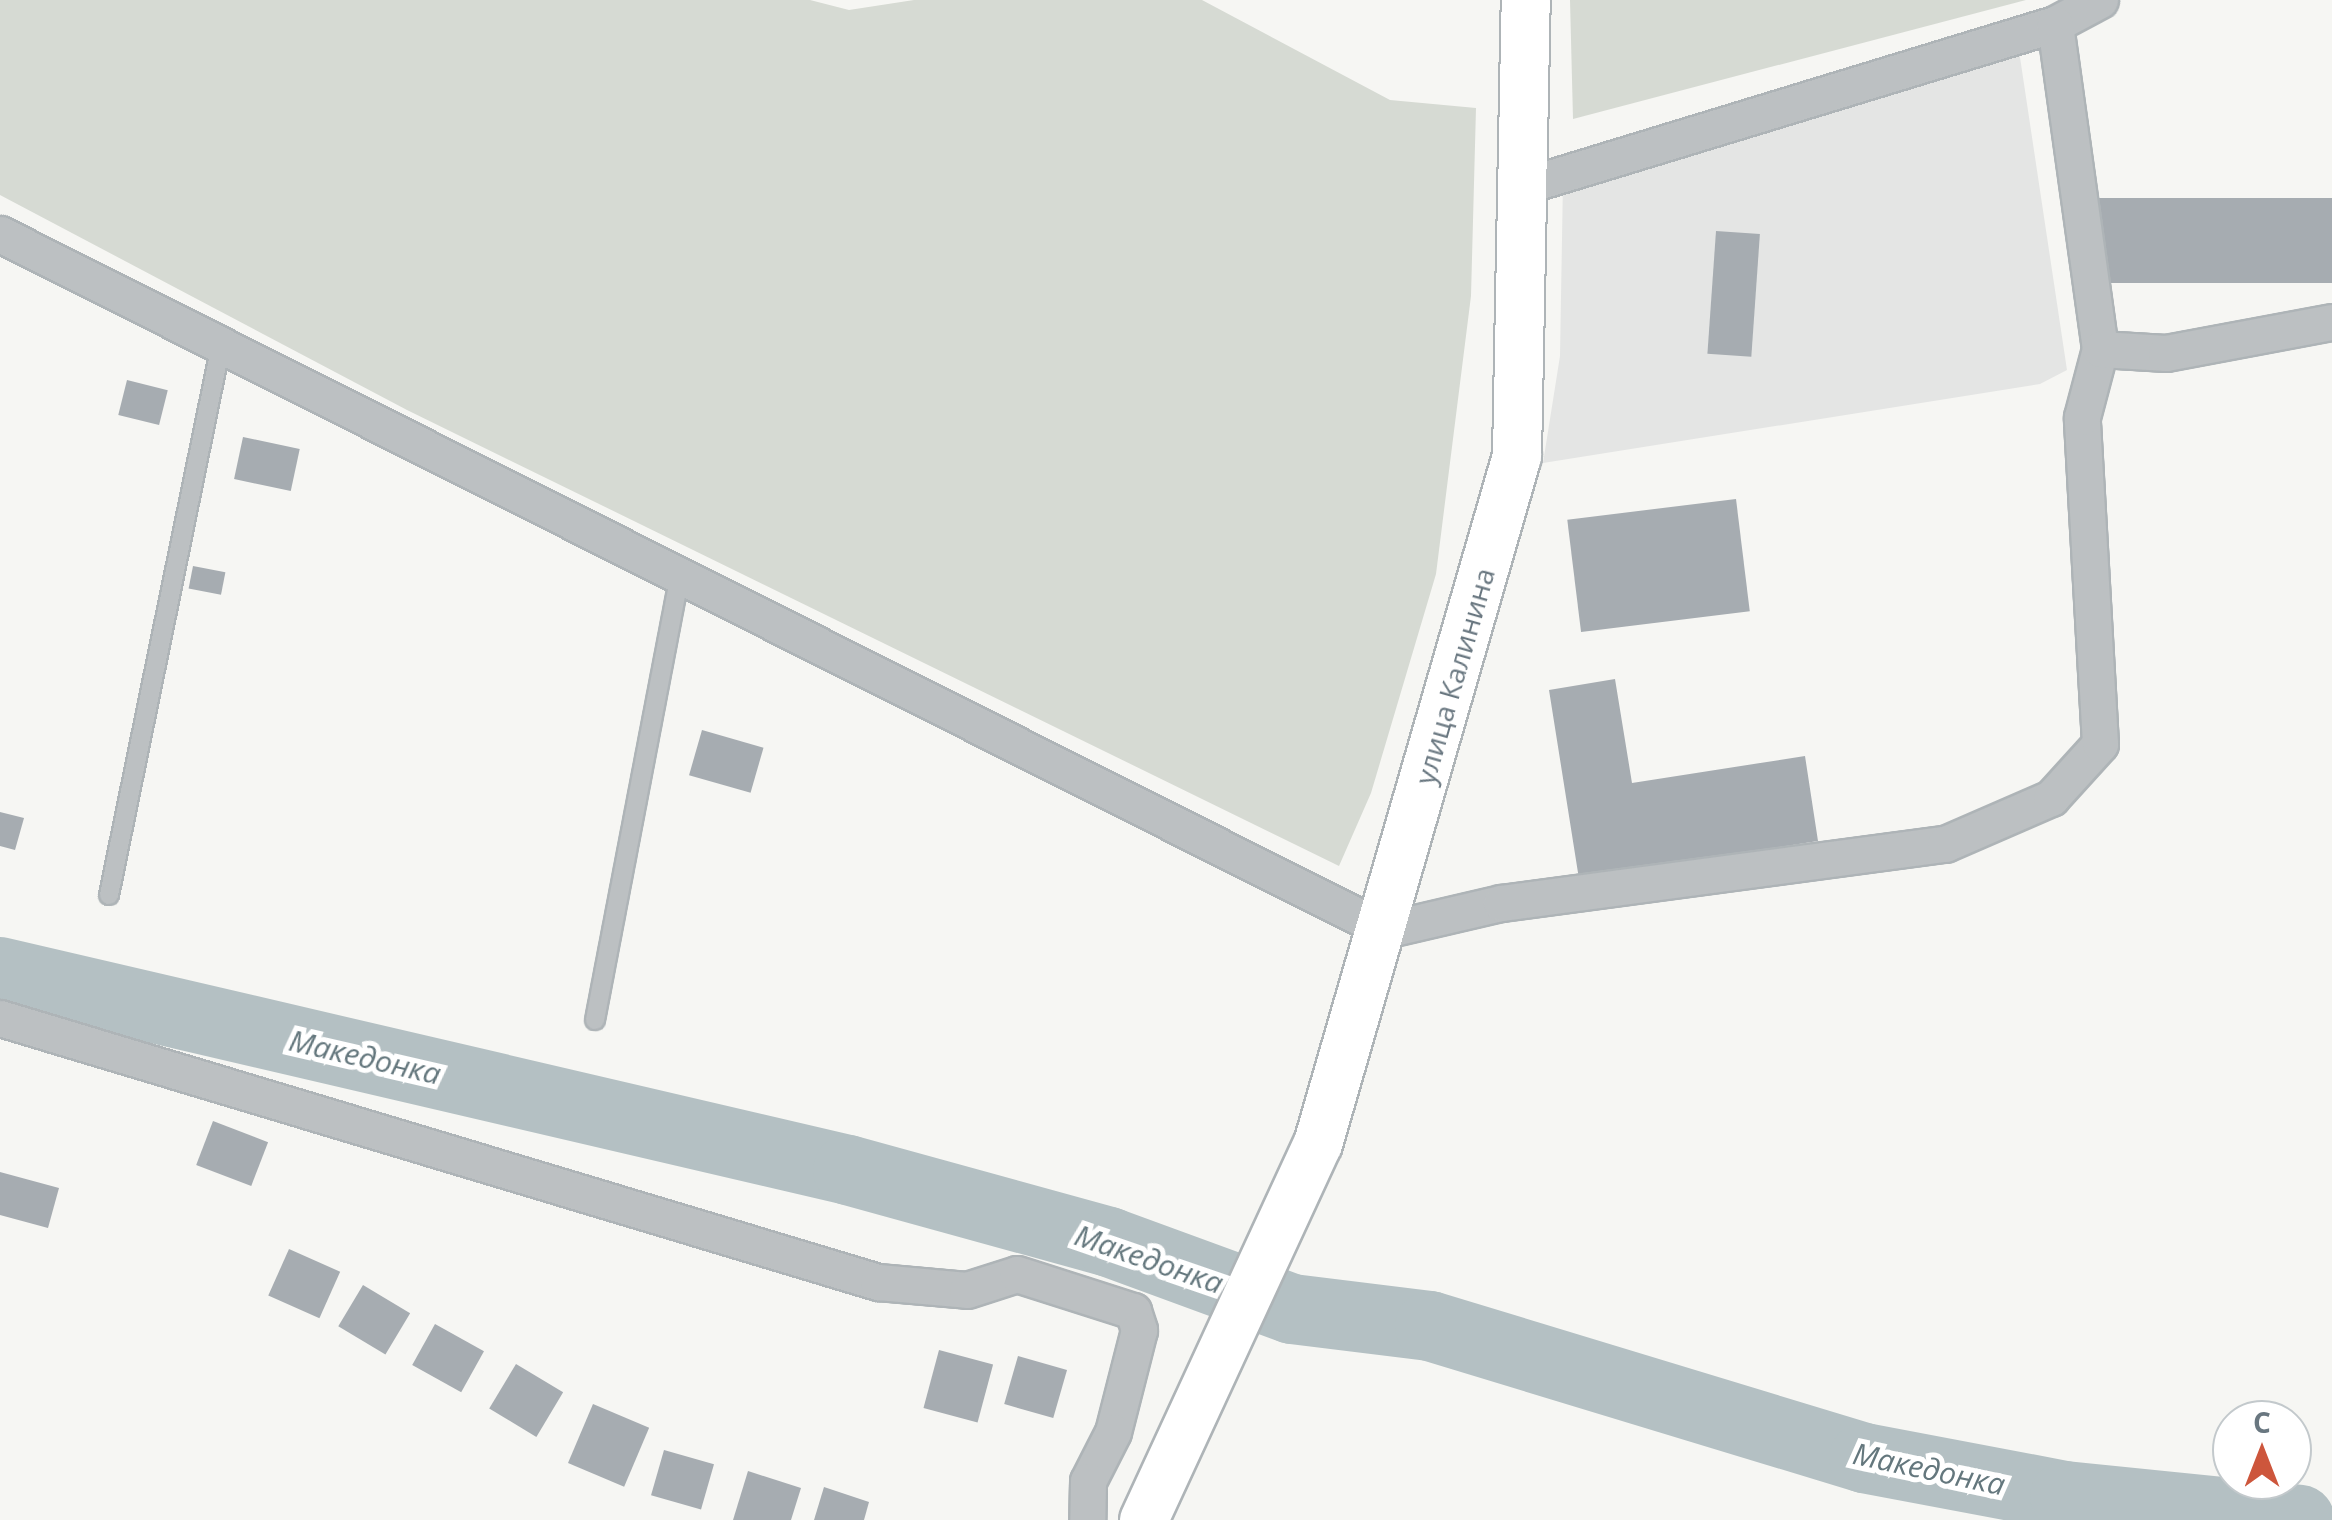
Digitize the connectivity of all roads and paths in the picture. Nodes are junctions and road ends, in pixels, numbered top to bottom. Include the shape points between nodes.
1 (1526, 0) edge
2 (2100, 0) edge
3 (2056, 24) junction
4 (1527, 185) junction
5 (0, 234) edge
6 (2332, 322) edge
7 (220, 345) junction
8 (2100, 349) junction
9 (680, 575) junction
10 (108, 895) dead end
11 (1385, 930) junction
12 (0, 1018) edge
13 (594, 1020) dead end
14 (1086, 1520) edge
15 (1144, 1520) edge

1 - 4 main road, улица Калинина
2 - 3 street
3 - 4 street
3 - 8 street
4 - 11 main road, улица Калинина via 1518,456
5 - 7 street
6 - 8 street via 2166,353
7 - 9 street
7 - 10 lane
8 - 11 street via 2082,417 2100,744 2052,798 1944,844 1501,902
9 - 11 street
9 - 13 lane
11 - 15 main road, улица Калинина via 1318,1144
12 - 14 street via 878,1282 968,1290 1017,1274 1132,1311 1139,1330 1113,1432 1088,1481

